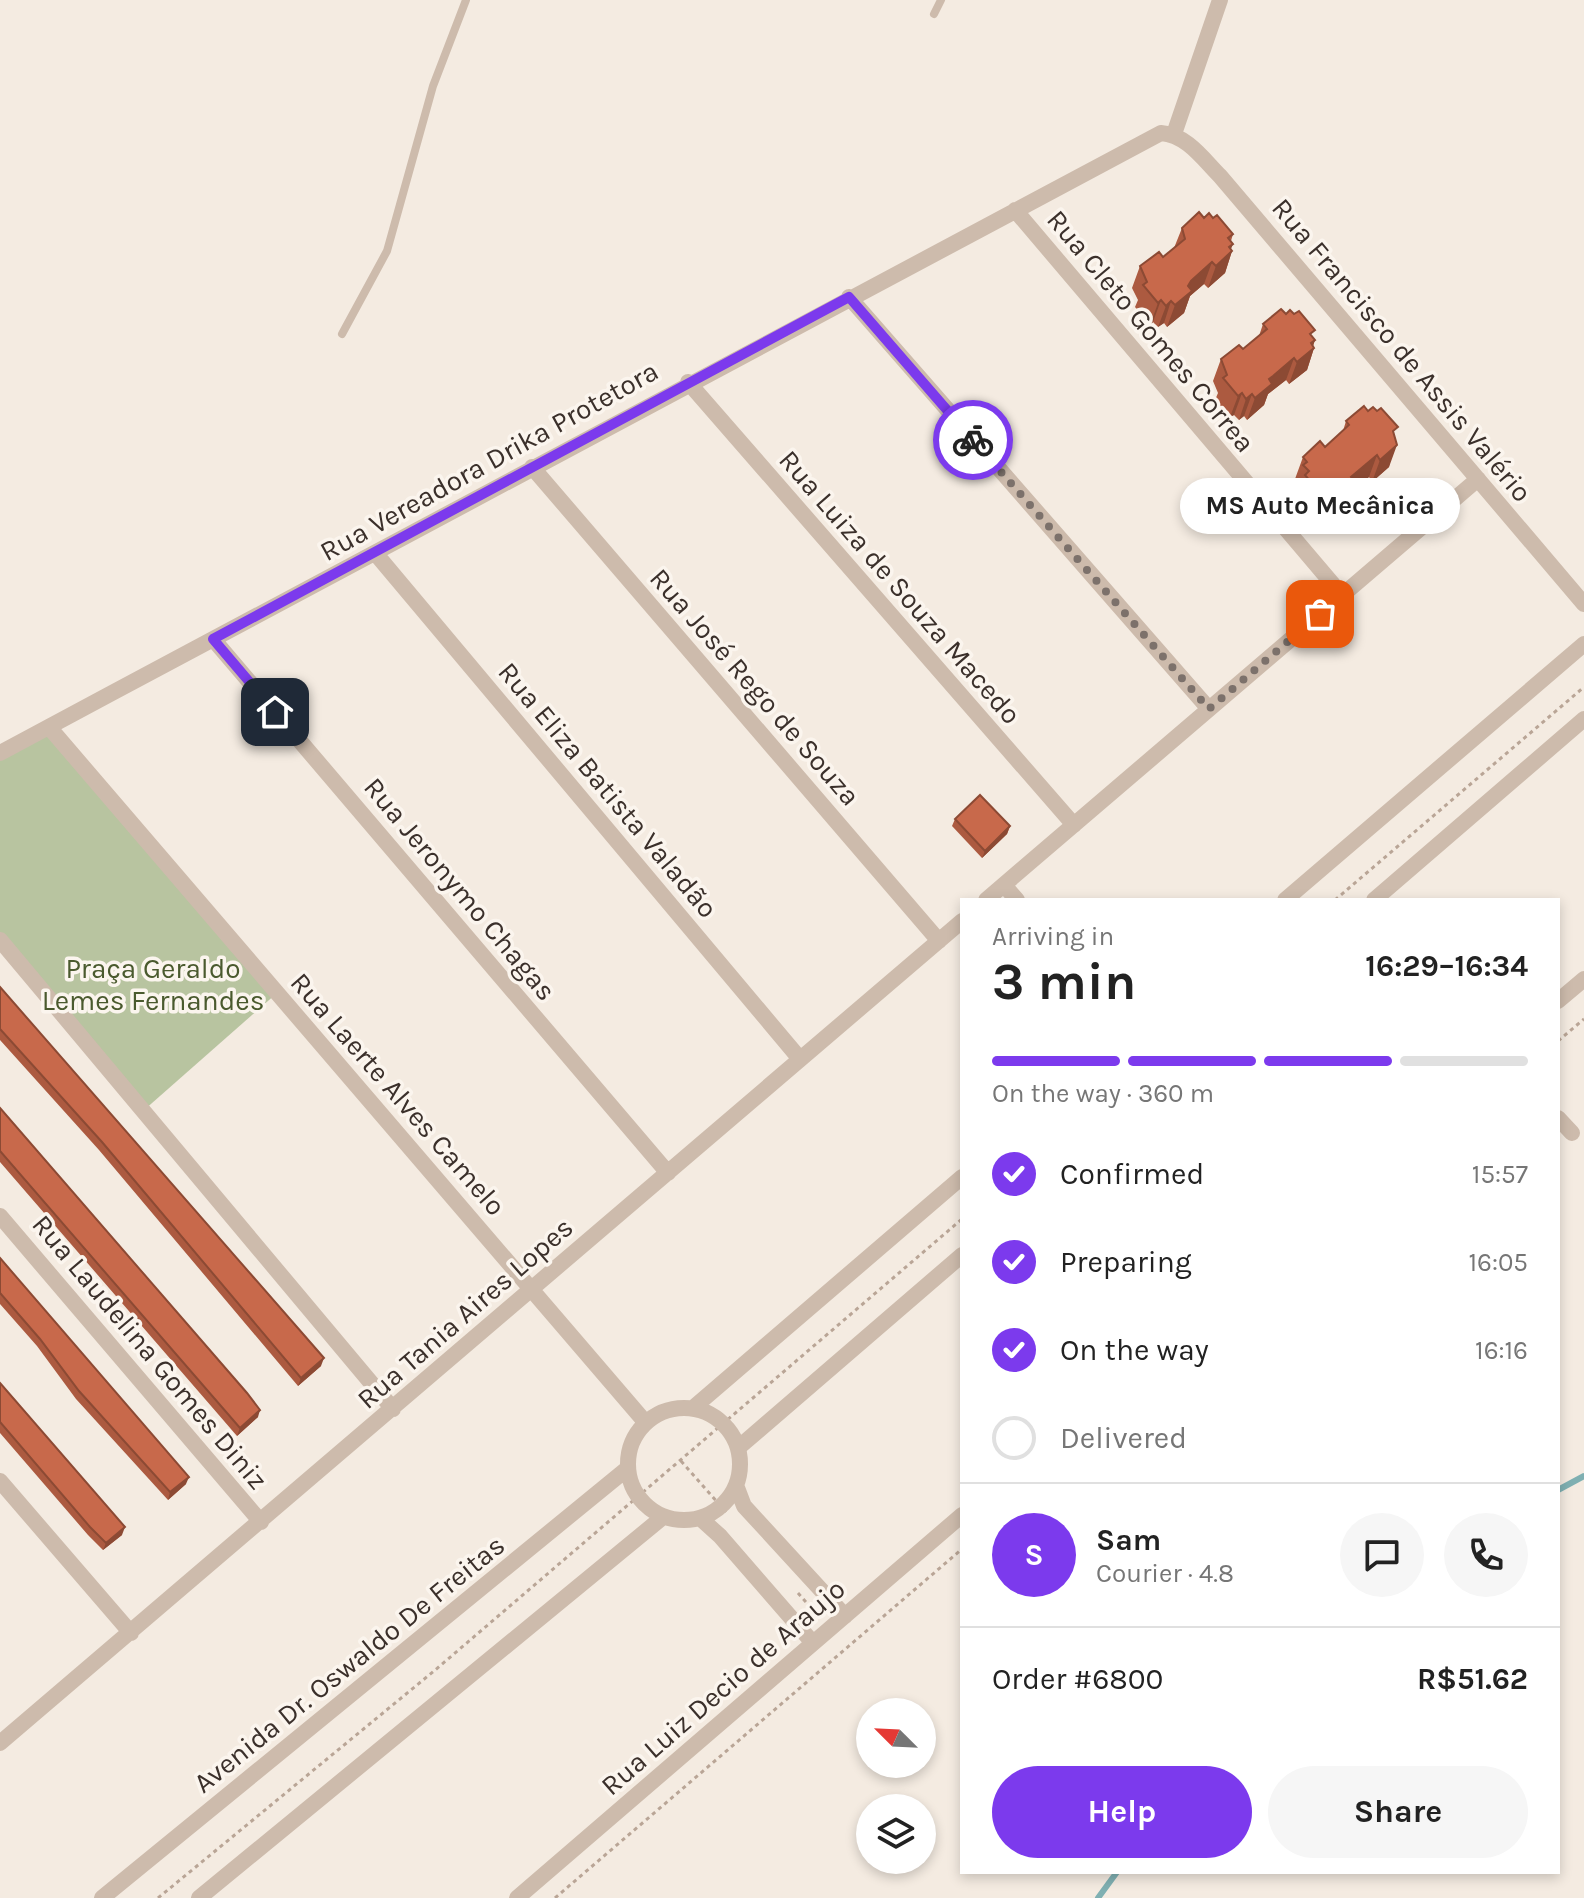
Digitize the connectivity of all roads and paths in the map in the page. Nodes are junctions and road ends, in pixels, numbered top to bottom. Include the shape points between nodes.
1 (466, 0) edge
2 (941, 0) edge
3 (1220, 0) edge
4 (934, 14) dead end
5 (1174, 134) junction
6 (1015, 210) junction
7 (849, 297) junction
8 (342, 334) dead end
9 (688, 382) junction
10 (532, 467) junction
11 (1478, 479) junction
12 (376, 554) junction
13 (1342, 595) junction
14 (1584, 604) edge
15 (213, 639) junction
16 (1584, 644) edge
17 (1584, 687) edge
18 (1209, 709) junction
19 (1584, 719) edge
20 (49, 727) junction
21 (0, 753) edge
22 (1074, 825) junction
23 (1004, 885) junction
24 (988, 898) edge
25 (1015, 898) edge
26 (1287, 898) edge
27 (1337, 898) edge
28 (1376, 898) edge
29 (960, 923) edge
30 (0, 940) edge
31 (939, 941) junction
32 (1584, 979) edge
33 (1560, 999) edge
34 (1584, 1019) edge
35 (1560, 1039) edge
36 (800, 1059) junction
37 (1560, 1120) edge
38 (1572, 1133) dead end
39 (668, 1173) junction
40 (960, 1179) edge
41 (0, 1216) edge
42 (960, 1221) edge
43 (960, 1257) edge
44 (532, 1289) junction
45 (693, 1408) junction
46 (393, 1409) junction
47 (646, 1423) junction
48 (723, 1424) junction
49 (738, 1448) junction
50 (628, 1468) junction
51 (0, 1481) edge
52 (736, 1485) junction
53 (638, 1496) junction
54 (663, 1517) junction
55 (960, 1517) edge
56 (700, 1518) junction
57 (261, 1522) junction
58 (960, 1551) edge
59 (845, 1616) junction
60 (131, 1633) junction
61 (813, 1643) junction
62 (0, 1743) edge
63 (102, 1898) edge
64 (158, 1898) edge
65 (199, 1898) edge
66 (517, 1898) edge
67 (555, 1898) edge

1 - 8 lane via 433,86 387,251
2 - 4 lane
3 - 5 street
5 - 6 street, Rua Vereadora Drika Protetora via 1161,133
5 - 11 street, Rua Francisco de Assis Valério via 1220,176
6 - 7 street, Rua Vereadora Drika Protetora
6 - 13 street, Rua Cleto Gomes Correa
7 - 9 street, Rua Vereadora Drika Protetora
7 - 18 street
9 - 10 street, Rua Vereadora Drika Protetora
9 - 22 street, Rua Luiza de Souza Macedo
10 - 12 street, Rua Vereadora Drika Protetora
10 - 31 street, Rua José Rego de Souza
11 - 13 street
11 - 14 street, Rua Francisco de Assis Valério
12 - 15 street, Rua Vereadora Drika Protetora
12 - 36 street, Rua Eliza Batista Valadão
13 - 18 street
15 - 20 street, Rua Vereadora Drika Protetora
15 - 39 street, Rua Jeronymo Chagas
16 - 26 street
17 - 27 path
18 - 22 street
19 - 28 street
20 - 21 street, Rua Vereadora Drika Protetora
20 - 44 street, Rua Laerte Alves Camelo
22 - 23 street
23 - 24 street
23 - 25 street
29 - 31 street, Rua Tania Aires Lopes
30 - 46 street
31 - 36 street, Rua Tania Aires Lopes
32 - 33 street
34 - 35 path
36 - 39 street, Rua Tania Aires Lopes
37 - 38 street
39 - 44 street, Rua Tania Aires Lopes
40 - 45 street
41 - 57 street, Rua Laudelina Gomes Diniz
42 - 48 path
43 - 49 street
44 - 46 street, Rua Tania Aires Lopes
44 - 47 street, Rua Laerte Alves Camelo
45 - 47 street via 668,1410
45 - 48 street
46 - 57 street, Rua Tania Aires Lopes
47 - 50 street via 632,1444
48 - 49 street
48 - 53 path
49 - 52 street
50 - 53 street
50 - 63 street, Avenida Dr. Oswaldo De Freitas
51 - 60 street
52 - 56 street via 721,1506
52 - 59 street via 744,1506
53 - 54 street
53 - 64 path
54 - 56 street
54 - 65 street
55 - 59 street, Rua Luiz Decio de Araujo
56 - 61 street
57 - 60 street, Rua Tania Aires Lopes
58 - 67 path
59 - 61 street, Rua Luiz Decio de Araujo
60 - 62 street, Rua Tania Aires Lopes
61 - 66 street, Rua Luiz Decio de Araujo

